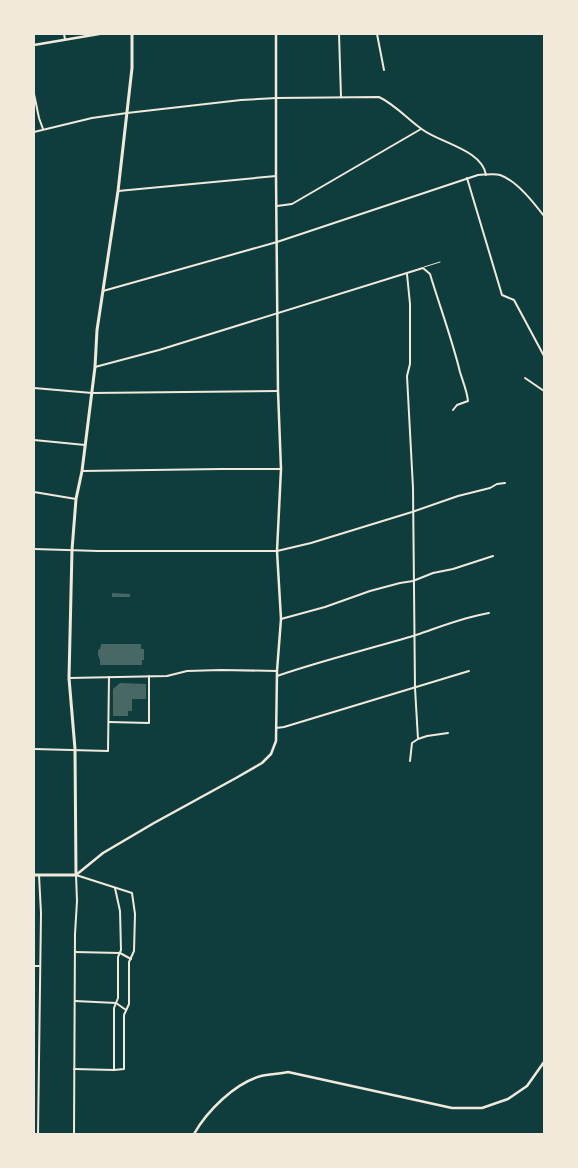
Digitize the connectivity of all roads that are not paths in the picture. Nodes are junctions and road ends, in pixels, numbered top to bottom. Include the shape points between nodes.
1 (64, 34) edge
2 (99, 34) edge
3 (132, 34) edge
4 (276, 34) edge
5 (339, 34) edge
6 (377, 34) edge
7 (65, 39) junction
8 (34, 45) edge
9 (384, 70) dead end
10 (34, 94) edge
11 (341, 97) junction
12 (276, 98) junction
13 (127, 113) junction
14 (43, 129) junction
15 (421, 129) junction
16 (34, 132) edge
17 (486, 175) junction
18 (276, 176) junction
19 (467, 178) junction
20 (118, 191) junction
21 (277, 206) junction
22 (544, 216) edge
23 (277, 242) junction
24 (440, 262) dead end
25 (423, 268) junction
26 (407, 274) junction
27 (103, 291) junction
28 (278, 313) junction
29 (544, 356) edge
30 (95, 367) junction
31 (525, 378) dead end
32 (34, 388) edge
33 (544, 390) edge
34 (278, 391) junction
35 (92, 394) junction
36 (453, 410) dead end
37 (34, 440) edge
38 (85, 445) junction
39 (281, 470) junction
40 (82, 471) junction
41 (505, 483) dead end
42 (34, 492) edge
43 (76, 499) junction
44 (412, 512) junction
45 (34, 549) edge
46 (72, 550) junction
47 (278, 551) junction
48 (493, 556) dead end
49 (413, 581) junction
50 (489, 613) dead end
51 (280, 619) junction
52 (415, 635) junction
53 (277, 671) junction
54 (469, 671) dead end
55 (149, 676) junction
56 (277, 676) junction
57 (109, 677) junction
58 (70, 678) junction
59 (415, 688) junction
60 (109, 722) junction
61 (276, 728) junction
62 (448, 733) dead end
63 (418, 739) junction
64 (34, 749) edge
65 (75, 749) junction
66 (410, 761) dead end
67 (34, 875) edge
68 (39, 875) junction
69 (76, 875) junction
70 (115, 888) junction
71 (75, 952) junction
72 (120, 953) junction
73 (131, 959) junction
74 (34, 966) edge
75 (40, 966) junction
76 (74, 1001) junction
77 (116, 1003) junction
78 (126, 1010) junction
79 (34, 1025) edge
80 (39, 1025) junction
81 (544, 1062) edge
82 (74, 1069) junction
83 (114, 1070) junction
84 (38, 1134) edge
85 (74, 1134) edge
86 (194, 1134) edge

1 - 7 street
2 - 7 street
3 - 13 main road via 132,68
4 - 12 street
5 - 11 street
6 - 9 street
7 - 8 street
10 - 14 street
11 - 12 street
11 - 15 street via 379,97 388,101
12 - 13 street
12 - 18 street
13 - 14 street
13 - 20 main road
14 - 16 street
15 - 17 street via 433,137 463,149 480,163
15 - 21 street via 292,204
17 - 19 street
17 - 22 street via 499,175 510,181
18 - 20 street
18 - 21 street
19 - 23 street
19 - 29 street via 502,296 514,300
20 - 27 main road
21 - 23 street
23 - 27 street
23 - 28 street
24 - 25 lane
25 - 26 street
25 - 36 street via 430,274 467,393 468,402 457,405
26 - 28 street
26 - 44 street via 410,304 410,364 407,376
27 - 30 main road
28 - 30 street
28 - 34 street
30 - 35 main road
31 - 33 street
32 - 35 street
34 - 35 street
34 - 39 street
35 - 38 main road
37 - 38 street
38 - 40 main road
39 - 40 street
39 - 47 street
40 - 43 main road
41 - 44 street
42 - 43 street
43 - 46 main road
44 - 47 street
44 - 49 street
45 - 46 street
46 - 47 street
46 - 58 main road
47 - 51 street
48 - 49 street
49 - 51 street via 370,591
49 - 52 street
50 - 52 street
51 - 53 street
52 - 56 street
52 - 59 street
53 - 55 street via 208,670
53 - 56 street
54 - 59 street
55 - 57 street
55 - 60 street via 149,723
56 - 61 street
57 - 58 street
57 - 60 street
58 - 65 main road
59 - 61 street
59 - 63 street
60 - 65 street via 108,751
61 - 69 street via 276,741 271,754 262,763 103,853
62 - 63 street
63 - 66 street via 412,743
64 - 65 street
65 - 69 main road
67 - 68 main road
68 - 69 main road
68 - 75 street
69 - 70 street
69 - 71 street
70 - 72 street via 120,911
70 - 73 street via 132,893 135,914 134,951
71 - 72 street
71 - 76 street
72 - 73 street
72 - 77 street
73 - 78 street via 129,1004
74 - 75 street
75 - 80 street
76 - 77 street
76 - 82 street
77 - 78 street
77 - 83 street
78 - 83 street via 124,1069
79 - 80 street
80 - 84 street
81 - 86 street via 527,1086 508,1099 482,1108 452,1108 288,1072 261,1076 240,1085 217,1106
82 - 83 street
82 - 85 street

